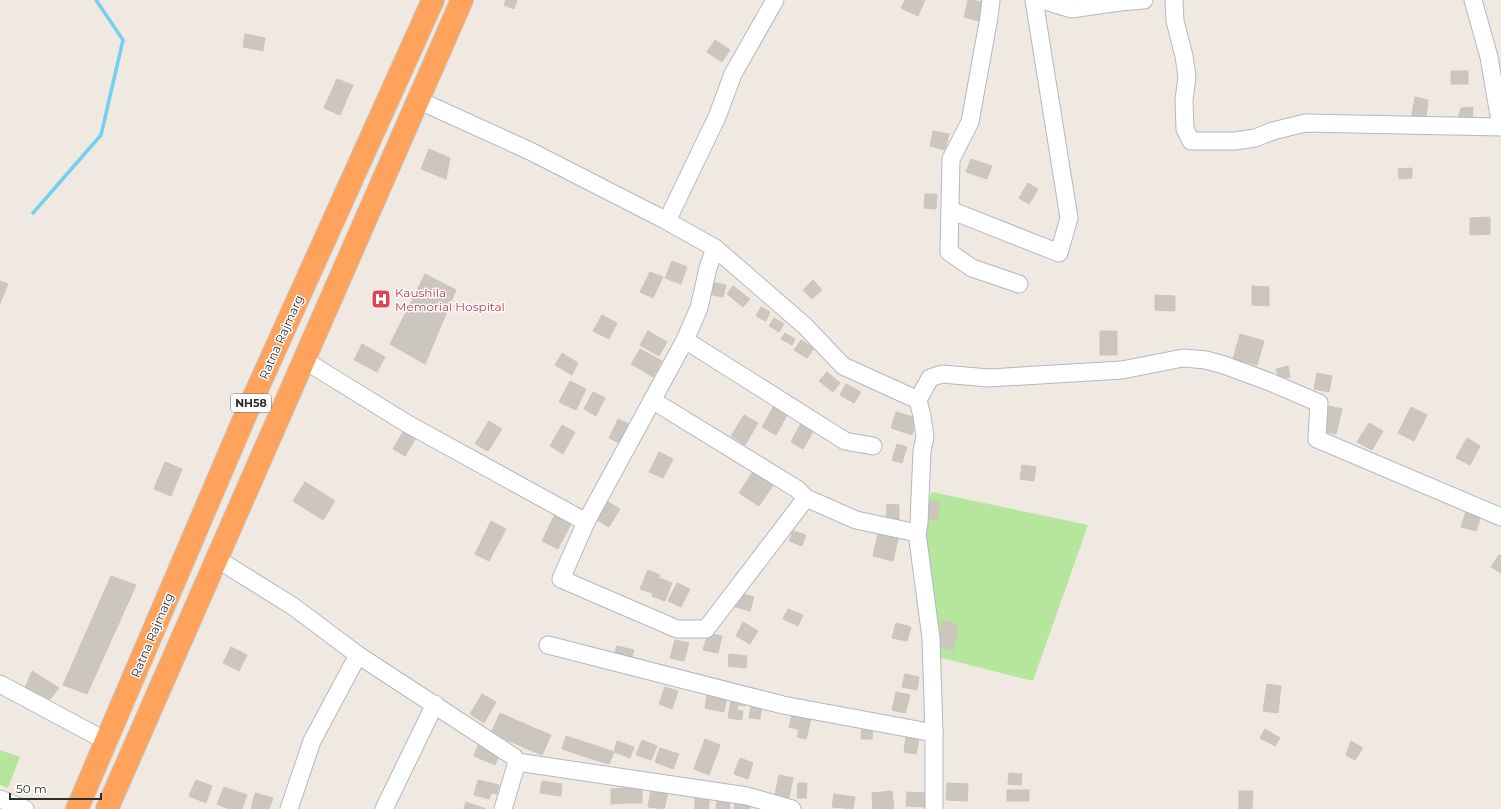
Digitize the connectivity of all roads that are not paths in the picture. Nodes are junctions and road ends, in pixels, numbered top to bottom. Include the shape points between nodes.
1 (433, 0) edge
2 (462, 0) edge
3 (775, 0) edge
4 (991, 0) edge
5 (1034, 0) edge
6 (1042, 0) edge
7 (1144, 0) edge
8 (1174, 0) edge
9 (1473, 0) edge
10 (418, 100) junction
11 (1501, 127) edge
12 (950, 210) junction
13 (667, 221) junction
14 (716, 248) junction
15 (1019, 284) dead end
16 (685, 340) junction
17 (304, 360) junction
18 (652, 400) junction
19 (918, 400) junction
20 (872, 446) dead end
21 (806, 498) junction
22 (1501, 517) edge
23 (586, 522) junction
24 (917, 533) junction
25 (217, 559) junction
26 (548, 645) dead end
27 (358, 655) junction
28 (0, 684) edge
29 (435, 704) junction
30 (934, 733) junction
31 (106, 741) junction
32 (517, 762) junction
33 (0, 799) edge
34 (25, 809) edge
35 (77, 809) edge
36 (107, 809) edge
37 (289, 809) edge
38 (384, 809) edge
39 (504, 809) edge
40 (792, 809) edge
41 (934, 809) edge

1 - 31 highway, Ratna Rajmarg / NH58 via 246,414
2 - 10 highway, NH58
3 - 13 street via 733,74 717,117
4 - 12 street via 970,122 951,159
5 - 12 street via 1069,218 1059,253
6 - 7 street via 1071,9
8 - 11 street via 1175,21 1187,77 1184,100 1185,130 1192,140 1235,141 1255,138 1305,123
9 - 11 street via 1489,57
10 - 13 street via 530,151
10 - 17 highway, NH58
12 - 15 street via 949,252 972,268
13 - 14 street
14 - 16 street via 708,268 699,308
14 - 19 street via 804,326 843,366
16 - 18 street
16 - 20 street via 845,441
17 - 23 street via 406,423
17 - 25 highway, NH58
18 - 21 street via 797,489
18 - 23 street
19 - 22 street via 930,378 942,374 989,378 1122,370 1183,358 1206,360 1270,382 1319,403 1317,439
19 - 24 street via 925,437 922,451 920,523
21 - 23 street via 706,629 677,629 560,579
21 - 24 street via 856,520
24 - 30 street via 931,638
25 - 27 street via 294,607
25 - 36 highway, NH58
26 - 30 street via 784,705
27 - 29 street
27 - 37 street via 312,741
28 - 31 street
29 - 32 street via 514,757
29 - 38 street
30 - 41 street
31 - 35 highway, Ratna Rajmarg / NH58
32 - 39 street
32 - 40 street via 747,796
33 - 34 street

